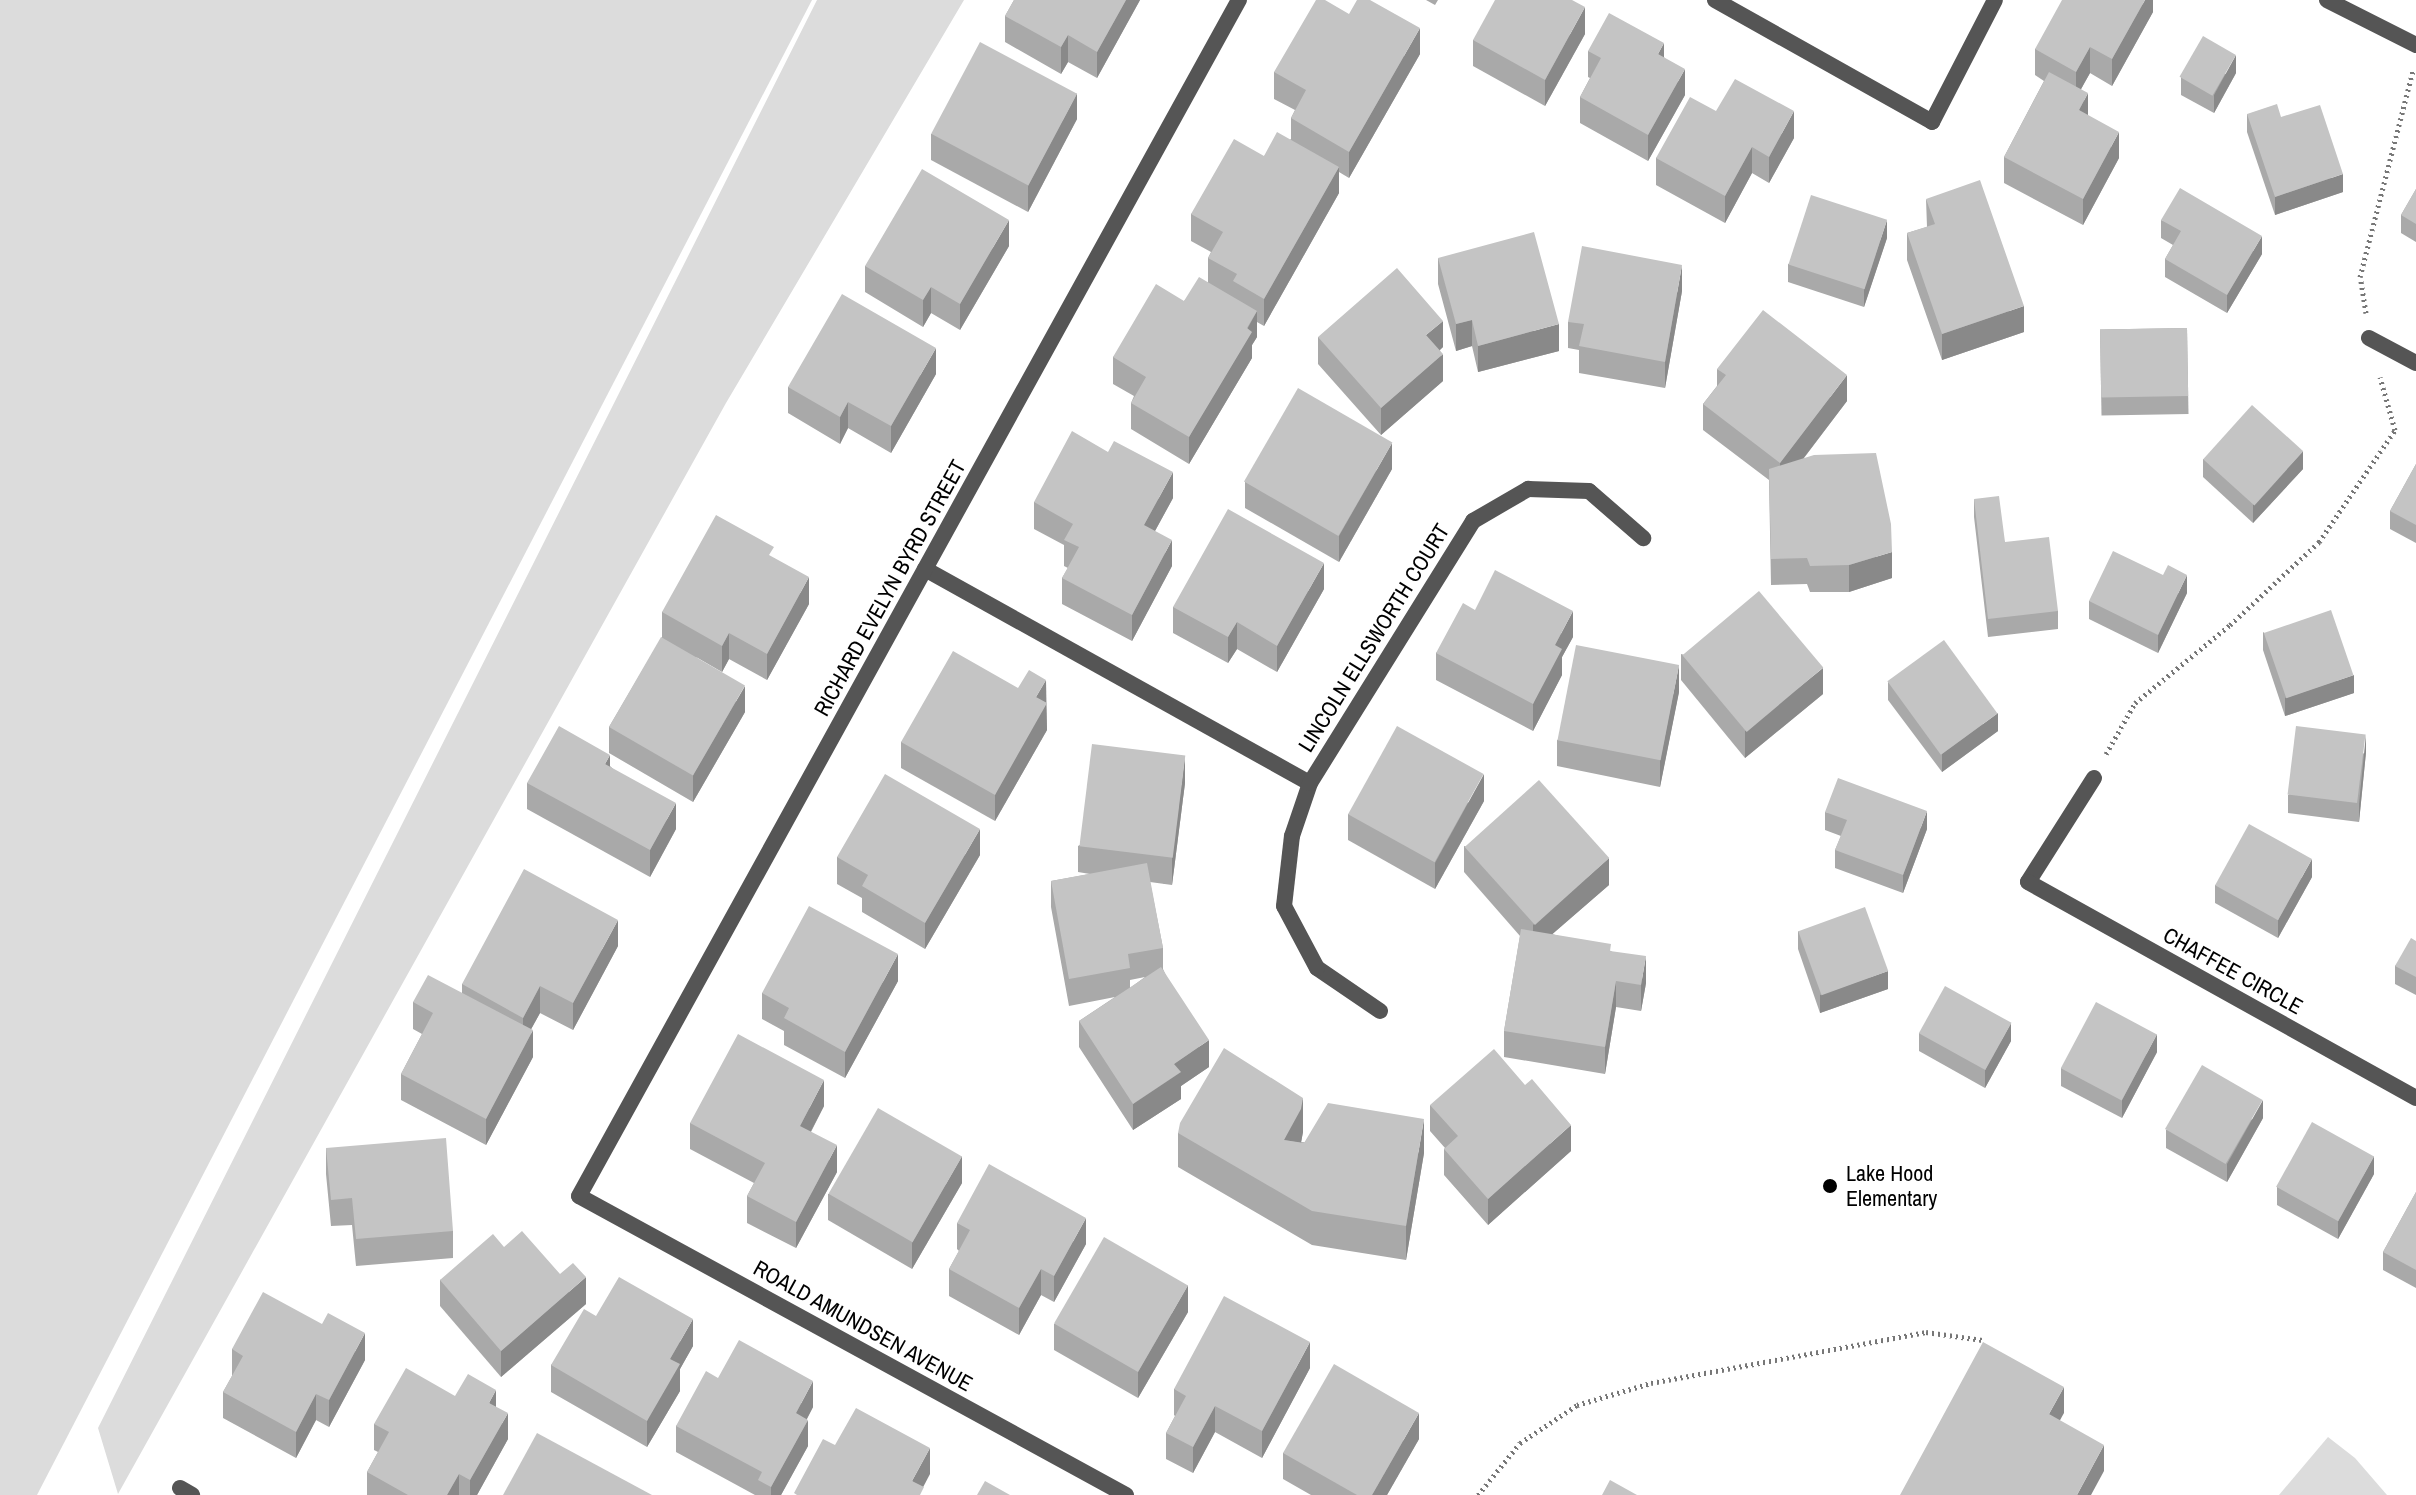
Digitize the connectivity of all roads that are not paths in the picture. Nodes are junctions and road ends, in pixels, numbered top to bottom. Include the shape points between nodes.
1 (1239, 0) edge
2 (1715, 0) edge
3 (1995, 0) edge
4 (2338, 3) edge
5 (2416, 45) edge
6 (2369, 338) road end
7 (2416, 363) edge
8 (1643, 538) dead end
9 (925, 569) junction
10 (2096, 773) road end
11 (1310, 783) junction
12 (1380, 1011) dead end
13 (2416, 1098) edge
14 (579, 1196) joint
15 (1126, 1495) edge

1 - 9 street, RICHARD EVELYN BYRD STREET
2 - 3 street via 1932,122
4 - 5 street
6 - 7 street
8 - 11 street, LINCOLN ELLSWORTH COURT via 1589,491 1528,489 1473,521
9 - 11 street, LINCOLN ELLSWORTH COURT
9 - 14 street, RICHARD EVELYN BYRD STREET
10 - 13 street, CHAFFEE CIRCLE via 2028,882
11 - 12 street, LINCOLN ELLSWORTH COURT via 1292,836 1284,906 1317,968
14 - 15 street, ROALD AMUNDSEN AVENUE

